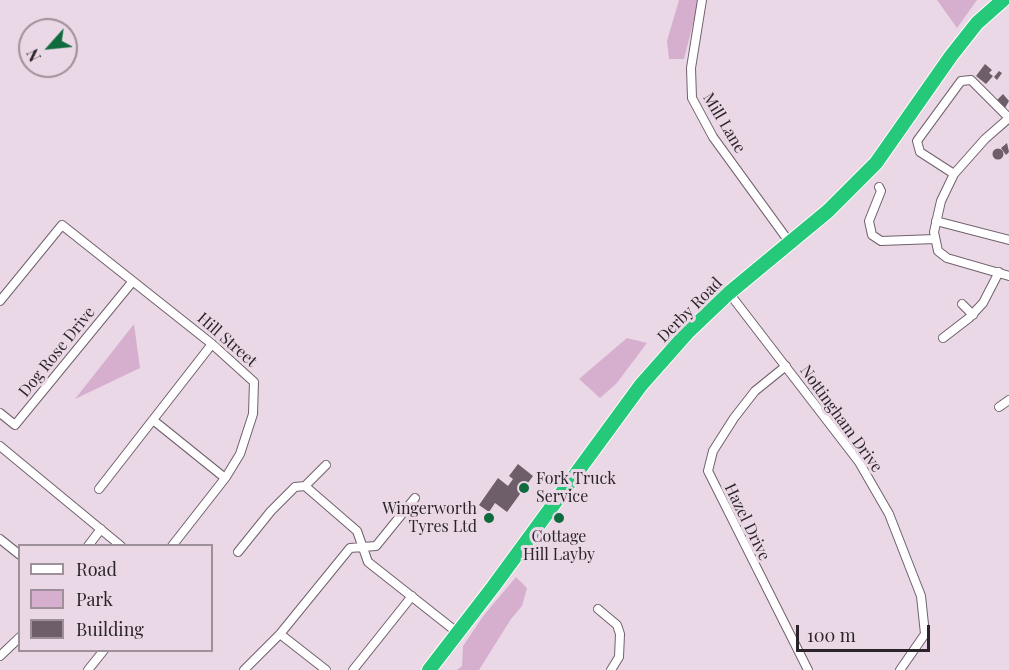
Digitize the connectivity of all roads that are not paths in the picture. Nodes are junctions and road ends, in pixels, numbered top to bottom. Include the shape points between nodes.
1 (702, 0) edge
2 (1006, 1) edge
3 (1009, 118) edge
4 (954, 174) junction
5 (879, 187) dead end
6 (936, 221) junction
7 (935, 239) junction
8 (1009, 240) edge
9 (790, 243) junction
10 (999, 272) junction
11 (1009, 276) edge
12 (133, 281) junction
13 (729, 293) junction
14 (0, 301) edge
15 (962, 304) dead end
16 (973, 315) junction
17 (943, 338) dead end
18 (212, 344) junction
19 (786, 366) junction
20 (1009, 400) edge
21 (999, 407) dead end
22 (0, 413) edge
23 (153, 420) junction
24 (0, 446) edge
25 (326, 465) dead end
26 (225, 478) junction
27 (305, 486) junction
28 (99, 489) dead end
29 (415, 498) dead end
30 (101, 529) junction
31 (1, 543) edge
32 (90, 544) edge
33 (119, 544) edge
34 (174, 544) edge
35 (362, 545) junction
36 (238, 552) dead end
37 (18, 554) edge
38 (412, 596) junction
39 (598, 609) dead end
40 (458, 633) junction
41 (280, 634) junction
42 (18, 639) edge
43 (103, 652) edge
44 (0, 656) edge
45 (88, 670) edge
46 (244, 670) edge
47 (326, 670) edge
48 (353, 670) edge
49 (429, 670) edge
50 (611, 670) edge
51 (807, 670) edge
52 (900, 670) edge

1 - 9 street, Mill Lane via 691,68 692,98 713,137
2 - 9 highway, Derby Road via 977,24 951,56 876,163
3 - 4 street via 985,138
3 - 4 street via 971,80 961,81 917,141 920,152
4 - 6 street
5 - 7 street via 881,191 869,221 872,235 881,241
6 - 7 street
6 - 8 street
7 - 10 street via 938,250 947,258
9 - 13 highway, Derby Road
10 - 11 street
10 - 16 street
12 - 14 street, Hill Street via 62,225
12 - 18 street, Hill Street
12 - 22 street, Dog Rose Drive via 15,425
13 - 19 street, Nottingham Drive
13 - 40 highway, Derby Road via 641,385
15 - 16 street
16 - 17 street
18 - 23 street
18 - 26 street, Hill Street via 254,382 253,414 240,454
19 - 51 street, Hazel Drive via 755,391 734,418 713,451 708,471
19 - 52 street, Nottingham Drive via 859,462 889,514 921,596 925,634
20 - 21 street
23 - 26 street
23 - 28 street
24 - 30 street
25 - 27 street
26 - 34 street, Hill Street
27 - 35 street via 357,531
27 - 36 street via 295,488
29 - 35 street via 376,546
30 - 32 street
30 - 33 street
31 - 37 street
35 - 38 street via 368,562
35 - 41 street via 350,548
38 - 40 street
38 - 48 street
39 - 50 street via 617,625 620,634 619,657
40 - 49 highway, Derby Road
41 - 46 street
41 - 47 street
42 - 44 street
43 - 45 street

